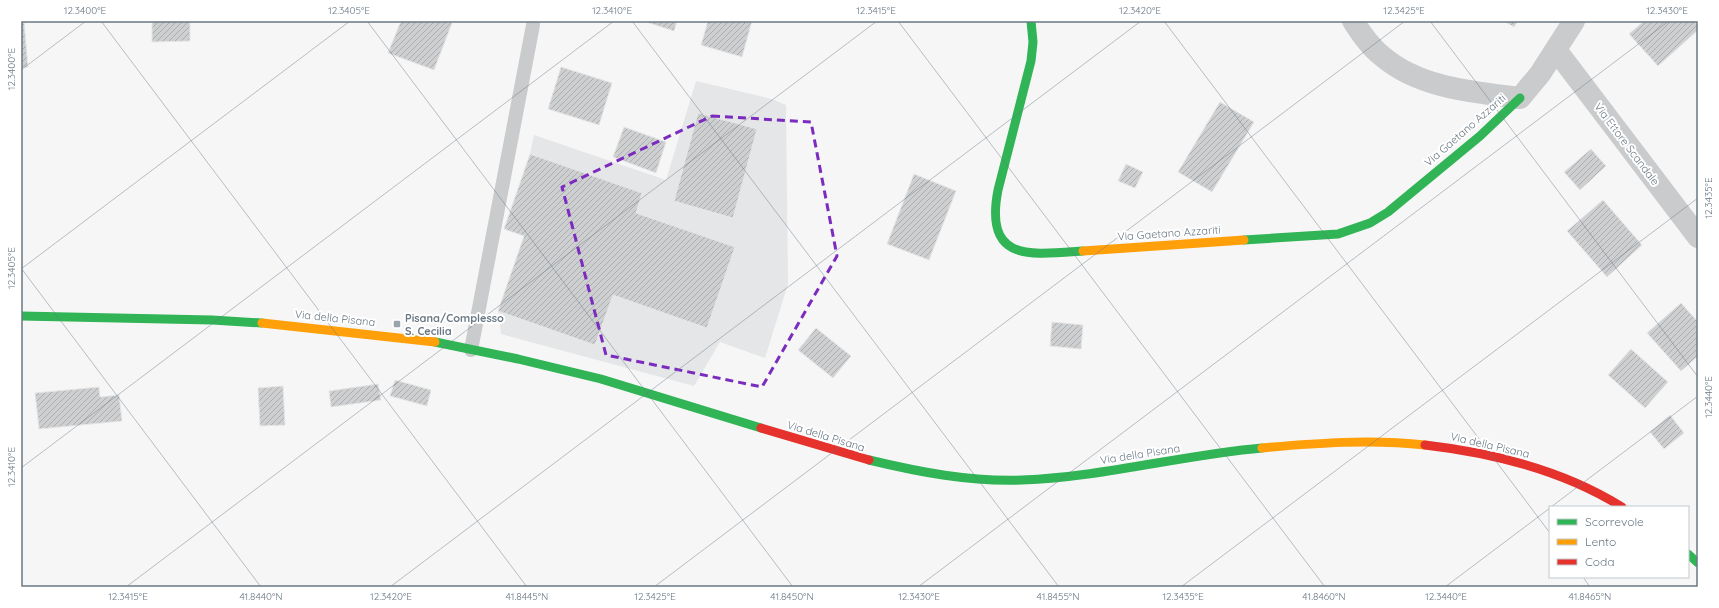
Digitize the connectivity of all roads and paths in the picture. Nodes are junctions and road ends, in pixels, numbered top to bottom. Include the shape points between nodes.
1 (1031, 21) edge
2 (1353, 21) edge
3 (1574, 21) edge
4 (533, 25) dead end
5 (1556, 50) junction
6 (1520, 98) junction
7 (1698, 238) edge
8 (21, 316) edge
9 (471, 350) junction
10 (1620, 506) edge
11 (1689, 555) edge
12 (1698, 563) edge

1 - 6 main road, Via Gaetano Azzariti via 1034,37 1032,60 1000,182 994,217 1001,238 1015,250 1024,253 1338,234 1348,231 1377,220 1388,212 1486,131
2 - 6 street via 1380,55 1405,72 1440,85
3 - 5 street
4 - 9 lane
5 - 6 street
5 - 7 street, Via Ettore Scandale
8 - 9 main road, Via della Pisana via 212,320 285,325 418,340
9 - 10 main road, Via della Pisana via 601,379 840,453 947,476 984,480 1065,477 1262,448 1376,441 1430,444 1509,459 1569,480
11 - 12 main road

